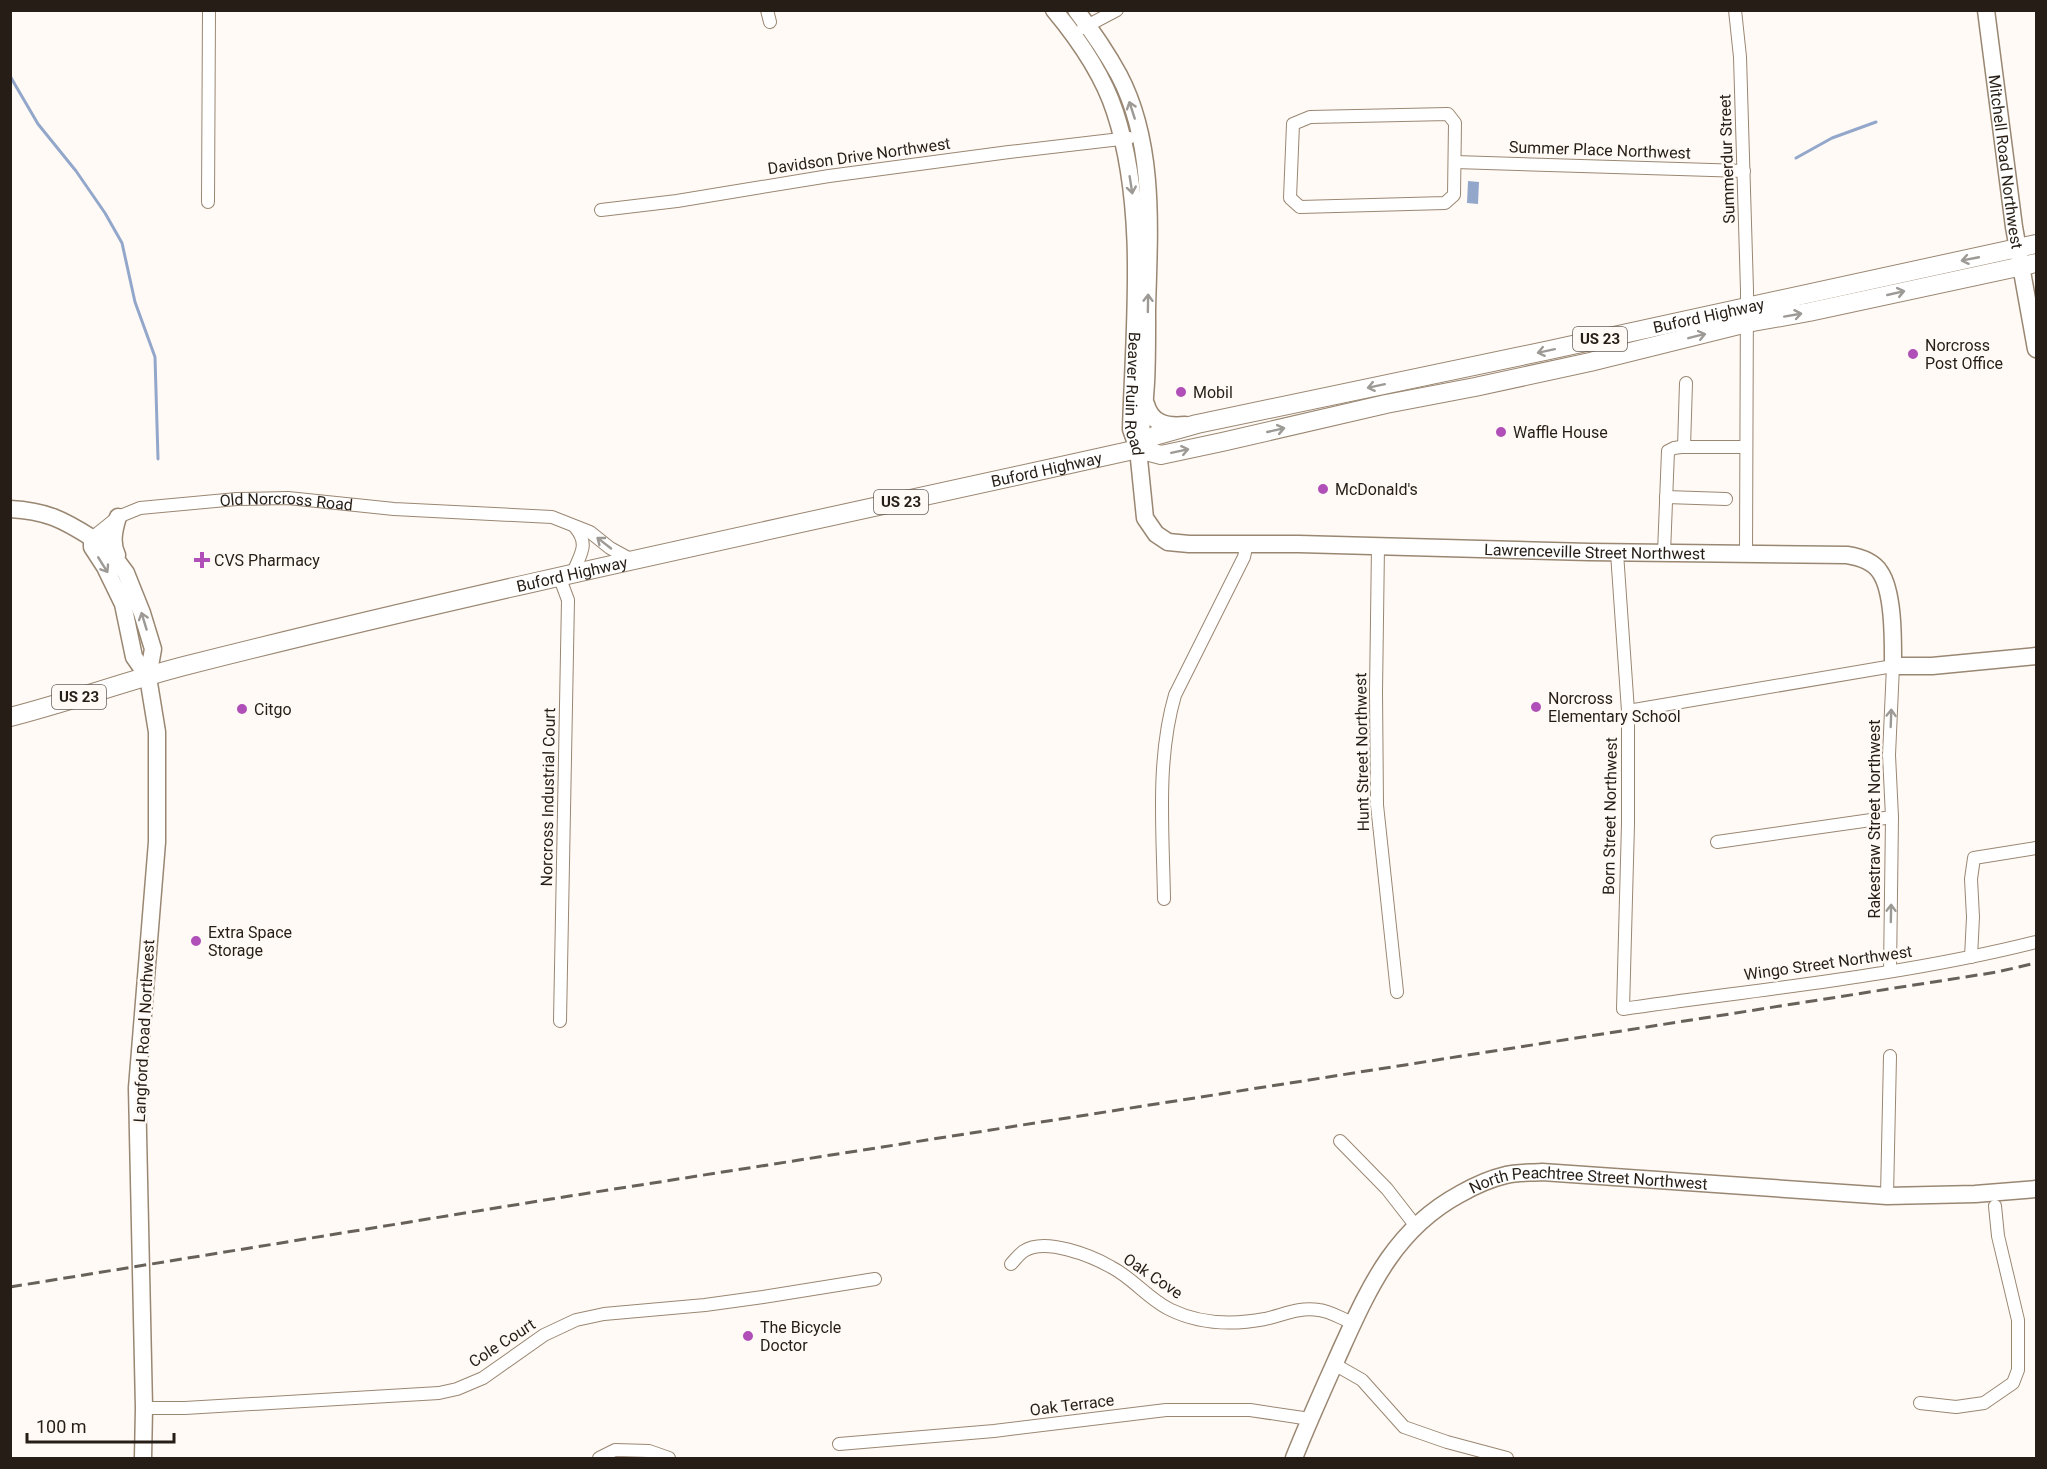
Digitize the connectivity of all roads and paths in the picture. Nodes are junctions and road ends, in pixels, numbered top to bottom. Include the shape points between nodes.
1 (209, 10) edge
2 (1054, 10) edge
3 (1076, 10) edge
4 (1117, 10) edge
5 (1735, 10) edge
6 (1986, 10) edge
7 (1081, 29) junction
8 (1131, 138) junction
9 (1455, 162) junction
10 (1744, 171) junction
11 (208, 202) dead end
12 (601, 210) dead end
13 (2037, 244) edge
14 (2019, 248) junction
15 (2029, 265) edge
16 (1746, 315) junction
17 (2037, 349) edge
18 (1409, 380) junction
19 (1686, 383) dead end
20 (1413, 399) junction
21 (1146, 404) junction
22 (1197, 424) junction
23 (1684, 447) junction
24 (1746, 447) junction
25 (1138, 449) junction
26 (1666, 496) junction
27 (1726, 499) dead end
28 (10, 508) edge
29 (118, 517) junction
30 (575, 527) junction
31 (92, 538) junction
32 (1247, 543) junction
33 (1378, 546) junction
34 (1617, 553) junction
35 (1664, 553) junction
36 (1746, 555) junction
37 (632, 560) junction
38 (121, 564) junction
39 (566, 574) junction
40 (2037, 656) edge
41 (1893, 666) junction
42 (148, 677) junction
43 (1628, 711) junction
44 (10, 717) edge
45 (1892, 817) junction
46 (1717, 842) dead end
47 (2037, 848) edge
48 (1164, 899) dead end
49 (2037, 942) edge
50 (1971, 957) junction
51 (1890, 971) junction
52 (1397, 992) dead end
53 (1623, 1009) joint
54 (560, 1021) dead end
55 (1890, 1056) dead end
56 (1340, 1141) dead end
57 (2037, 1189) edge
58 (1887, 1196) junction
59 (1995, 1206) dead end
60 (1415, 1225) junction
61 (1011, 1264) dead end
62 (875, 1280) dead end
63 (1353, 1323) junction
64 (1334, 1364) junction
65 (1920, 1403) dead end
66 (144, 1408) junction
67 (1310, 1419) junction
68 (839, 1444) dead end
69 (143, 1458) edge
70 (599, 1458) edge
71 (669, 1458) edge
72 (1294, 1458) edge
73 (1507, 1458) edge

1 - 11 street
2 - 7 street, Beaver Ruin Road
3 - 7 street, Beaver Ruin Road
4 - 7 street
5 - 10 street, Summerdur Street
6 - 14 street, Mitchell Road Northwest
7 - 8 street, Beaver Ruin Road via 1119,77 1134,116
8 - 12 street, Davidson Drive Northwest
21 -> 8 street, Beaver Ruin Road via 1147,173
8 -> 25 street, Beaver Ruin Road via 1135,281 1131,429
9 - 9 street via 1455,123 1448,114 1310,117 1293,124 1290,198 1300,207 1444,203 1454,195
9 - 10 street, Summer Place Northwest
10 - 16 street, Summerdur Street
13 - 14 main road, Buford Highway / US 23
14 - 15 street, Mitchell Road Northwest
14 -> 16 main road, Buford Highway / US 23
16 -> 15 main road, Buford Highway / US 23 via 1809,312
15 - 17 street, Mitchell Road Northwest
16 -> 18 main road, Buford Highway / US 23
20 -> 16 main road, Buford Highway / US 23 via 1590,362
16 - 24 street, Summerdur Street
18 - 20 main road
18 -> 22 main road, Buford Highway / US 23
19 - 23 street
25 -> 20 main road, Buford Highway / US 23 via 1161,455
21 - 22 street via 1157,421 1170,426
21 - 25 street, Beaver Ruin Road
22 - 25 main road, Buford Highway / US 23 via 1154,436
23 - 24 street
23 - 26 street via 1668,451
24 - 36 street, Summerdur Street
25 - 32 street, Lawrenceville Street Northwest via 1145,518 1156,534 1180,544
25 - 37 main road, Buford Highway / US 23
26 - 27 street
26 - 35 street
28 - 31 street via 35,510 65,520
29 - 30 street, Old Norcross Road via 155,506 288,498 394,509 552,517
29 - 31 street, Old Norcross Road
29 - 38 street via 114,550
37 -> 30 street, Old Norcross Road via 590,532
30 - 39 street via 585,544
31 - 38 street, Langford Road Northwest via 100,538
31 -> 42 street, Langford Road Northwest via 92,547 123,604 134,657
32 - 33 street, Lawrenceville Street Northwest
32 - 48 street via 1244,557 1169,713 1163,776
33 - 34 street, Lawrenceville Street Northwest
33 - 52 street, Hunt Street Northwest via 1377,805
34 - 35 street, Lawrenceville Street Northwest
34 - 43 street, Born Street Northwest
35 - 36 street, Lawrenceville Street Northwest
36 - 41 street, Lawrenceville Street Northwest via 1848,555 1870,562 1881,572 1887,587
37 - 39 main road, Buford Highway / US 23
42 -> 38 street, Langford Road Northwest via 153,649
39 - 42 main road, Buford Highway / US 23
39 - 54 street, Norcross Industrial Court
40 - 41 street
41 - 43 street
45 -> 41 street, Rakestraw Street Northwest via 1889,755
42 - 44 main road, Buford Highway / US 23
42 - 66 street, Langford Road Northwest via 157,732 158,827 137,1089
43 - 53 street, Born Street Northwest
45 - 46 street
51 -> 45 street, Rakestraw Street Northwest
47 - 50 street via 1974,858
49 - 50 street, Wingo Street Northwest
50 - 51 street, Wingo Street Northwest
51 - 53 street, Wingo Street Northwest
55 - 58 street
56 - 60 street via 1387,1189
57 - 58 street, North Peachtree Street Northwest
58 - 60 street, North Peachtree Street Northwest via 1519,1173 1478,1184 1444,1202
59 - 65 street via 2018,1320 2018,1370 2013,1383 1984,1403 1956,1407
60 - 63 street, North Peachtree Street Northwest via 1372,1282
61 - 63 street, Oak Cove via 1024,1250 1053,1246 1112,1267 1169,1310 1199,1321 1238,1322 1296,1310 1320,1310
62 - 66 street, Cole Court via 576,1320 544,1335 483,1378 457,1389
63 - 64 street, North Peachtree Street Northwest
64 - 67 street, North Peachtree Street Northwest
64 - 73 street via 1362,1380 1404,1427
66 - 69 street, Langford Road Northwest
67 - 68 street, Oak Terrace via 1250,1410 1166,1410 994,1431
67 - 72 street, North Peachtree Street Northwest
70 - 71 street via 615,1450 649,1451

